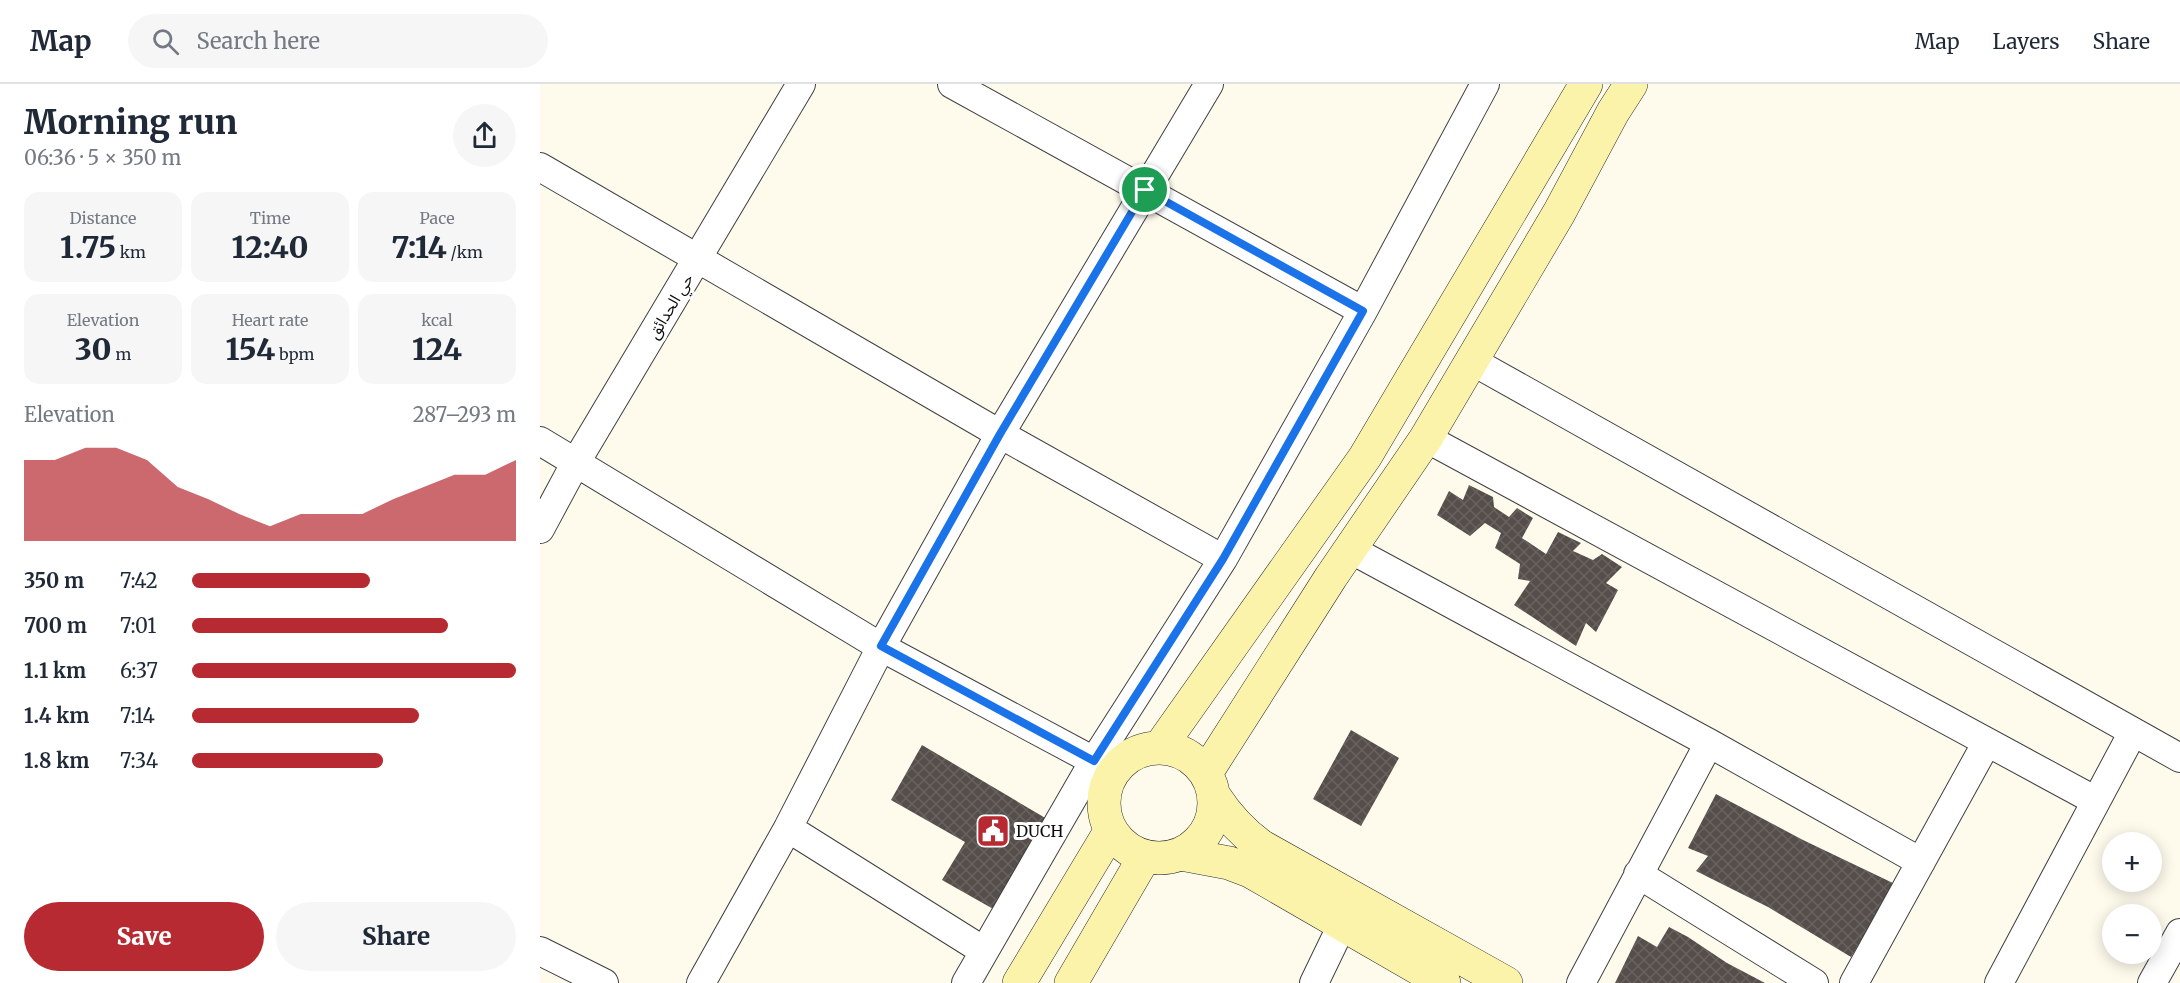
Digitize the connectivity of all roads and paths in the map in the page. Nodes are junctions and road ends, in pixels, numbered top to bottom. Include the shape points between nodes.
1 (801, 84) edge
2 (952, 84) edge
3 (1209, 84) edge
4 (1485, 84) edge
5 (1631, 84) edge
6 (1584, 86) edge
7 (1613, 112) junction
8 (540, 167) edge
9 (1145, 190) junction
10 (699, 258) junction
11 (1363, 311) junction
12 (1472, 361) junction
13 (1000, 434) junction
14 (1426, 438) junction
15 (540, 441) edge
16 (576, 462) junction
17 (540, 529) edge
18 (1350, 549) junction
19 (1223, 559) junction
20 (881, 646) junction
21 (2133, 732) junction
22 (1987, 742) junction
23 (1709, 743) junction
24 (1160, 747) junction
25 (2180, 758) edge
26 (1105, 765) junction
27 (1211, 785) junction
28 (2096, 801) junction
29 (788, 828) junction
30 (1111, 830) junction
31 (1181, 854) junction
32 (1146, 856) junction
33 (1921, 862) junction
34 (1638, 874) junction
35 (1341, 925) junction
36 (2180, 933) edge
37 (540, 951) edge
38 (984, 951) junction
39 (604, 983) edge
40 (700, 983) edge
41 (966, 983) edge
42 (1020, 983) edge
43 (1071, 983) edge
44 (1314, 983) edge
45 (1444, 983) edge
46 (1506, 983) edge
47 (1581, 983) edge
48 (1814, 983) edge
49 (1854, 983) edge
50 (1999, 983) edge
51 (2152, 983) edge

1 - 10 street, حي الحدائق
2 - 9 street
3 - 9 street
4 - 11 street
5 - 7 main road
6 - 7 main road
6 - 24 main road via 1365,457
7 - 12 main road
8 - 10 street
9 - 11 street
9 - 13 street
10 - 13 street
10 - 16 street, حي الحدائق
11 - 19 street
12 - 14 main road
12 - 21 street
13 - 19 street
13 - 20 street
14 - 18 main road
14 - 22 street
15 - 16 street
16 - 17 street, حي الحدائق
16 - 20 street
18 - 23 street
18 - 27 main road
19 - 26 street
20 - 26 street
20 - 29 street
21 - 25 street
21 - 28 street
22 - 28 street
22 - 33 street
23 - 33 street
23 - 34 street
24 - 26 main road
24 - 27 main road via 1174,749 1198,762
26 - 30 main road via 1106,820
26 - 38 street
27 - 31 main road via 1215,812 1210,825 1193,847
27 - 46 main road via 1228,816 1261,846
28 - 50 street
29 - 38 street
29 - 40 street
30 - 32 main road via 1126,847
30 - 42 main road
31 - 32 main road via 1157,859
31 - 35 main road via 1250,871
32 - 43 main road
33 - 49 street
34 - 47 street
34 - 48 street
35 - 44 street
35 - 45 main road
36 - 51 street
37 - 39 street
38 - 41 street

